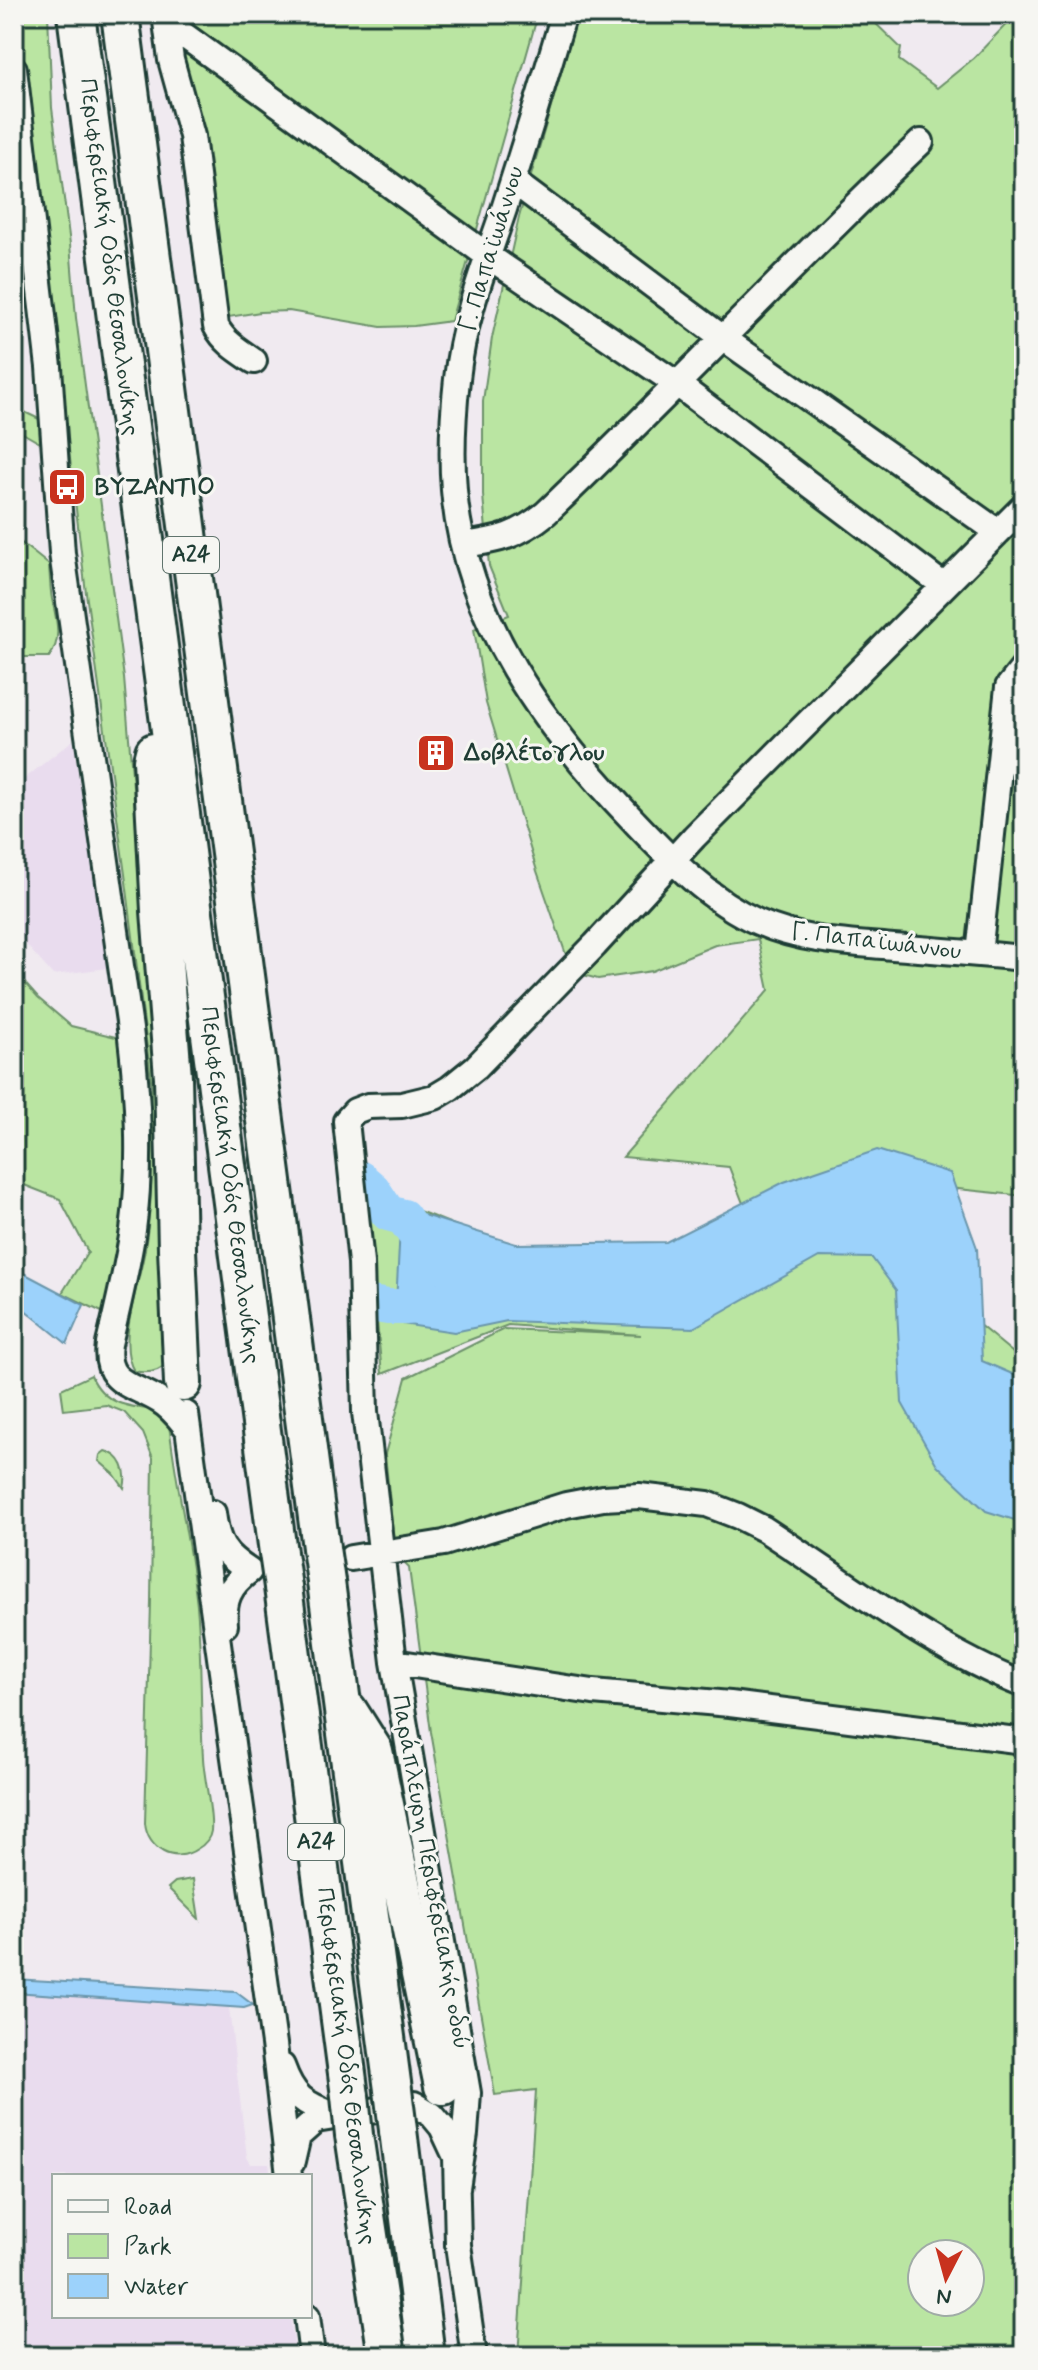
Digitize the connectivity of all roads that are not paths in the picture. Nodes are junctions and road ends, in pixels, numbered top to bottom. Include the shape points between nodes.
1 (76, 14) edge
2 (120, 14) edge
3 (564, 14) edge
4 (166, 18) edge
5 (14, 69) edge
6 (921, 142) dead end
7 (513, 181) junction
8 (488, 256) junction
9 (723, 338) junction
10 (254, 361) dead end
11 (677, 384) junction
12 (1024, 506) edge
13 (998, 532) junction
14 (464, 545) junction
15 (943, 585) junction
16 (1024, 667) edge
17 (167, 700) junction
18 (673, 860) junction
19 (979, 954) junction
20 (1024, 958) edge
21 (183, 1383) junction
22 (139, 1391) junction
23 (188, 1429) junction
24 (381, 1555) junction
25 (333, 1563) junction
26 (270, 1570) junction
27 (394, 1662) junction
28 (1024, 1685) edge
29 (342, 1699) junction
30 (1024, 1741) edge
31 (234, 1763) junction
32 (458, 2035) junction
33 (274, 2044) junction
34 (412, 2103) junction
35 (346, 2115) junction
36 (290, 2174) edge
37 (290, 2174) edge
38 (457, 2188) junction
39 (307, 2318) edge
40 (312, 2356) edge
41 (387, 2356) edge
42 (426, 2356) edge
43 (474, 2356) edge

1 - 17 highway, Περιφερειακή Οδός Θεσσαλονίκης / Α24
2 - 25 highway, Περιφερειακή Οδός Θεσσαλονίκης / Α24
3 - 7 street, Γ. Παπαϊωάννου
4 - 8 street
4 - 10 street via 171,60 192,136 216,326
5 - 22 street via 49,367 62,553 137,1096 133,1229 108,1361 119,1380
6 - 9 street
7 - 8 street, Γ. Παπαϊωάννου
7 - 9 street
8 - 11 street
8 - 14 street, Γ. Παπαϊωάννου via 471,305 456,382 453,465
9 - 11 street
9 - 13 street
11 - 14 street via 524,530
11 - 15 street
12 - 13 street
13 - 15 street
14 - 18 street, Γ. Παπαϊωάννου via 493,628 530,695 588,773
15 - 18 street
16 - 19 street via 1008,687
17 - 21 highway via 152,760 173,1092
17 - 26 highway, Περιφερειακή Οδός Θεσσαλονίκης / Α24
18 - 19 street, Γ. Παπαϊωάννου via 721,901 781,931 849,943
18 - 24 street, Παράπλευρη Περιφερειακής οδού via 460,1080 439,1095 402,1105 368,1106 346,1121 361,1263 365,1412
19 - 20 street, Γ. Παπαϊωάννου
21 - 22 street
21 - 23 street
21 - 26 street via 193,1388 200,1411 218,1540 226,1554
22 - 23 street via 165,1404
23 - 31 street
24 - 25 street
24 - 27 street, Παράπλευρη Περιφερειακής οδού
24 - 28 street via 444,1543 603,1498 639,1496 707,1504 764,1529 947,1649
25 - 29 highway, Περιφερειακή Οδός Θεσσαλονίκης / Α24
26 - 31 street via 233,1585 224,1608 235,1713
26 - 35 highway, Περιφερειακή Οδός Θεσσαλονίκης / Α24
27 - 30 street via 593,1692
27 - 32 street, Παράπλευρη Περιφερειακής οδού
29 - 34 highway, Περιφερειακή Οδός Θεσσαλονίκης / Α24
29 - 34 highway via 374,1751
31 - 33 street
32 - 34 street via 450,2070
32 - 38 street, Παράπλευρη Περιφερειακής οδού via 468,2093
33 - 35 street via 293,2091 309,2104
33 - 37 street
34 - 35 street
34 - 38 street via 432,2115 451,2142
34 - 42 highway, Περιφερειακή Οδός Θεσσαλονίκης / Α24
35 - 36 street via 316,2120 300,2133
35 - 41 highway, Περιφερειακή Οδός Θεσσαλονίκης / Α24
38 - 43 street via 458,2245
39 - 40 street

